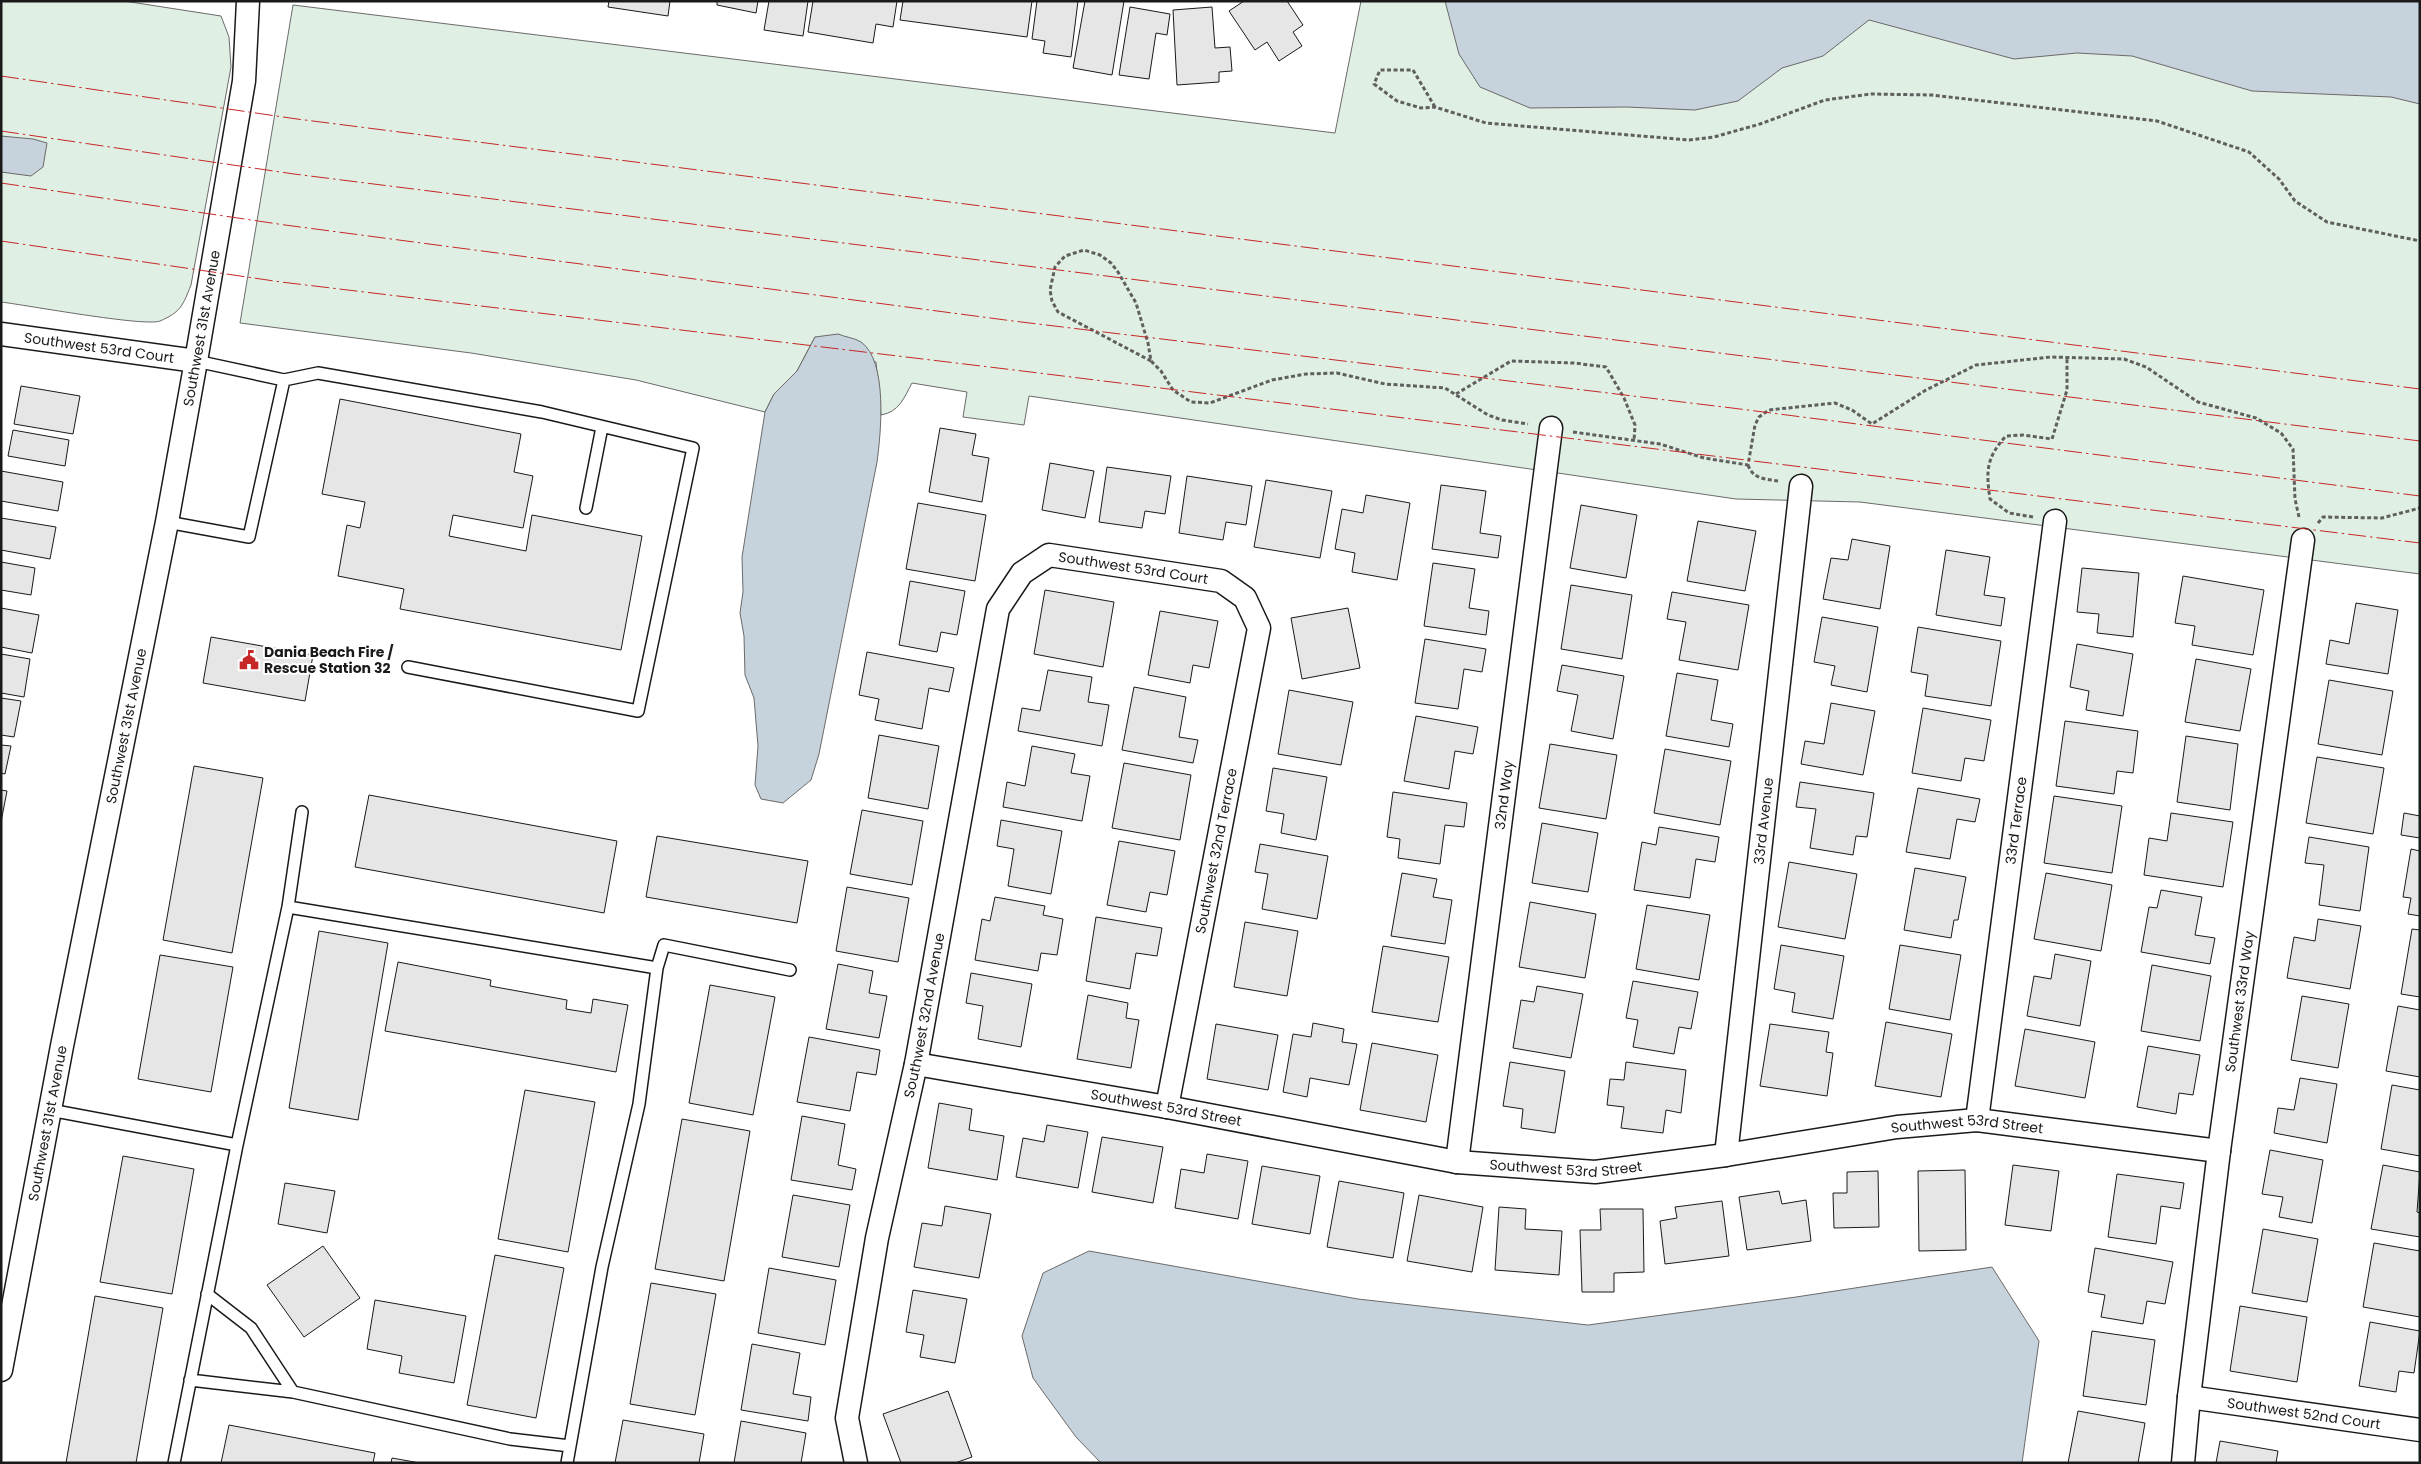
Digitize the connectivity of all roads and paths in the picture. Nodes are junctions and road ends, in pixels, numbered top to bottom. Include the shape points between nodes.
1 (248, 1) edge
2 (1435, 107) junction
3 (2420, 241) edge
4 (1, 334) edge
5 (2067, 358) junction
6 (196, 361) junction
7 (1151, 361) junction
8 (284, 380) junction
9 (1456, 394) junction
10 (602, 426) junction
11 (1552, 428) junction
12 (1634, 442) junction
13 (1748, 465) junction
14 (1801, 486) joint
15 (586, 508) dead end
16 (2420, 508) edge
17 (2055, 520) joint
18 (167, 522) junction
19 (2303, 540) junction
20 (1022, 573) joint
21 (1245, 598) joint
22 (408, 667) dead end
23 (302, 812) dead end
24 (288, 907) junction
25 (657, 968) junction
26 (790, 970) dead end
27 (916, 1064) junction
28 (1167, 1107) junction
29 (50, 1110) junction
30 (1977, 1120) junction
31 (237, 1145) junction
32 (2219, 1151) junction
33 (1726, 1155) junction
34 (1457, 1162) junction
35 (207, 1294) junction
36 (1, 1370) edge
37 (190, 1380) junction
38 (293, 1392) junction
39 (2188, 1396) junction
40 (2420, 1430) edge
41 (570, 1446) junction
42 (174, 1463) edge
43 (567, 1463) edge
44 (856, 1463) edge
45 (2183, 1463) edge

1 - 6 street, Southwest 31st Avenue via 244,81
2 - 2 path via 1413,70 1380,70 1374,84 1396,101 1421,108
2 - 3 path via 1486,123 1689,140 1714,137 1760,124 1825,100 1870,94 1932,95 2157,121 2249,152 2279,179 2295,201 2326,222
4 - 6 street, Southwest 53rd Court
5 - 13 path via 1976,365 1926,390 1872,424 1835,403 1769,410 1759,417 1755,425
5 - 17 path via 2067,390 2052,439 2006,436 1993,450 1986,473 1990,499 2008,513
5 - 19 path via 2124,359 2146,367 2198,402 2256,418 2281,433 2293,449 2295,499
6 - 8 lane
6 - 18 street, Southwest 31st Avenue
7 - 7 path via 1136,304 1112,263 1084,250 1065,256 1055,268 1050,290 1058,312
7 - 9 path via 1172,390 1191,402 1210,403 1272,380 1337,373 1385,384 1445,388
8 - 10 lane via 318,373 542,412
8 - 18 lane via 249,537
9 - 11 path via 1488,415 1502,420
9 - 12 path via 1511,361 1606,367 1635,425
10 - 15 lane
10 - 22 lane via 693,448 638,711
11 - 12 path
11 - 34 street, 32nd Way
12 - 13 path via 1660,444 1704,458
13 - 14 path via 1751,473 1758,477
14 - 33 street, 33rd Avenue
16 - 19 path via 2382,518 2323,517
17 - 30 street, 33rd Terrace
18 - 29 street, Southwest 31st Avenue
19 - 32 street, Southwest 33rd Way
20 - 21 street, Southwest 53rd Court via 1049,555 1221,581
20 - 27 street, Southwest 32nd Avenue via 998,609
21 - 28 street, Southwest 32nd Terrace via 1259,628
23 - 24 lane
24 - 25 lane
24 - 31 lane
25 - 26 lane via 664,945
25 - 41 lane via 639,1104 602,1267
27 - 28 street, Southwest 53rd Street
27 - 44 street, Southwest 32nd Avenue via 877,1238 847,1418
28 - 34 street, Southwest 53rd Street
29 - 31 lane
29 - 36 street, Southwest 31st Avenue
30 - 32 street, Southwest 53rd Street
30 - 33 street, Southwest 53rd Street via 1897,1127
31 - 35 lane
32 - 39 street, Southwest 33rd Way
33 - 34 street, Southwest 53rd Street via 1595,1172
35 - 37 lane
35 - 38 lane via 251,1328
37 - 38 lane
37 - 42 lane
38 - 41 lane via 510,1439
39 - 40 street, Southwest 52nd Court
39 - 45 street, Southwest 33rd Way
41 - 43 lane

